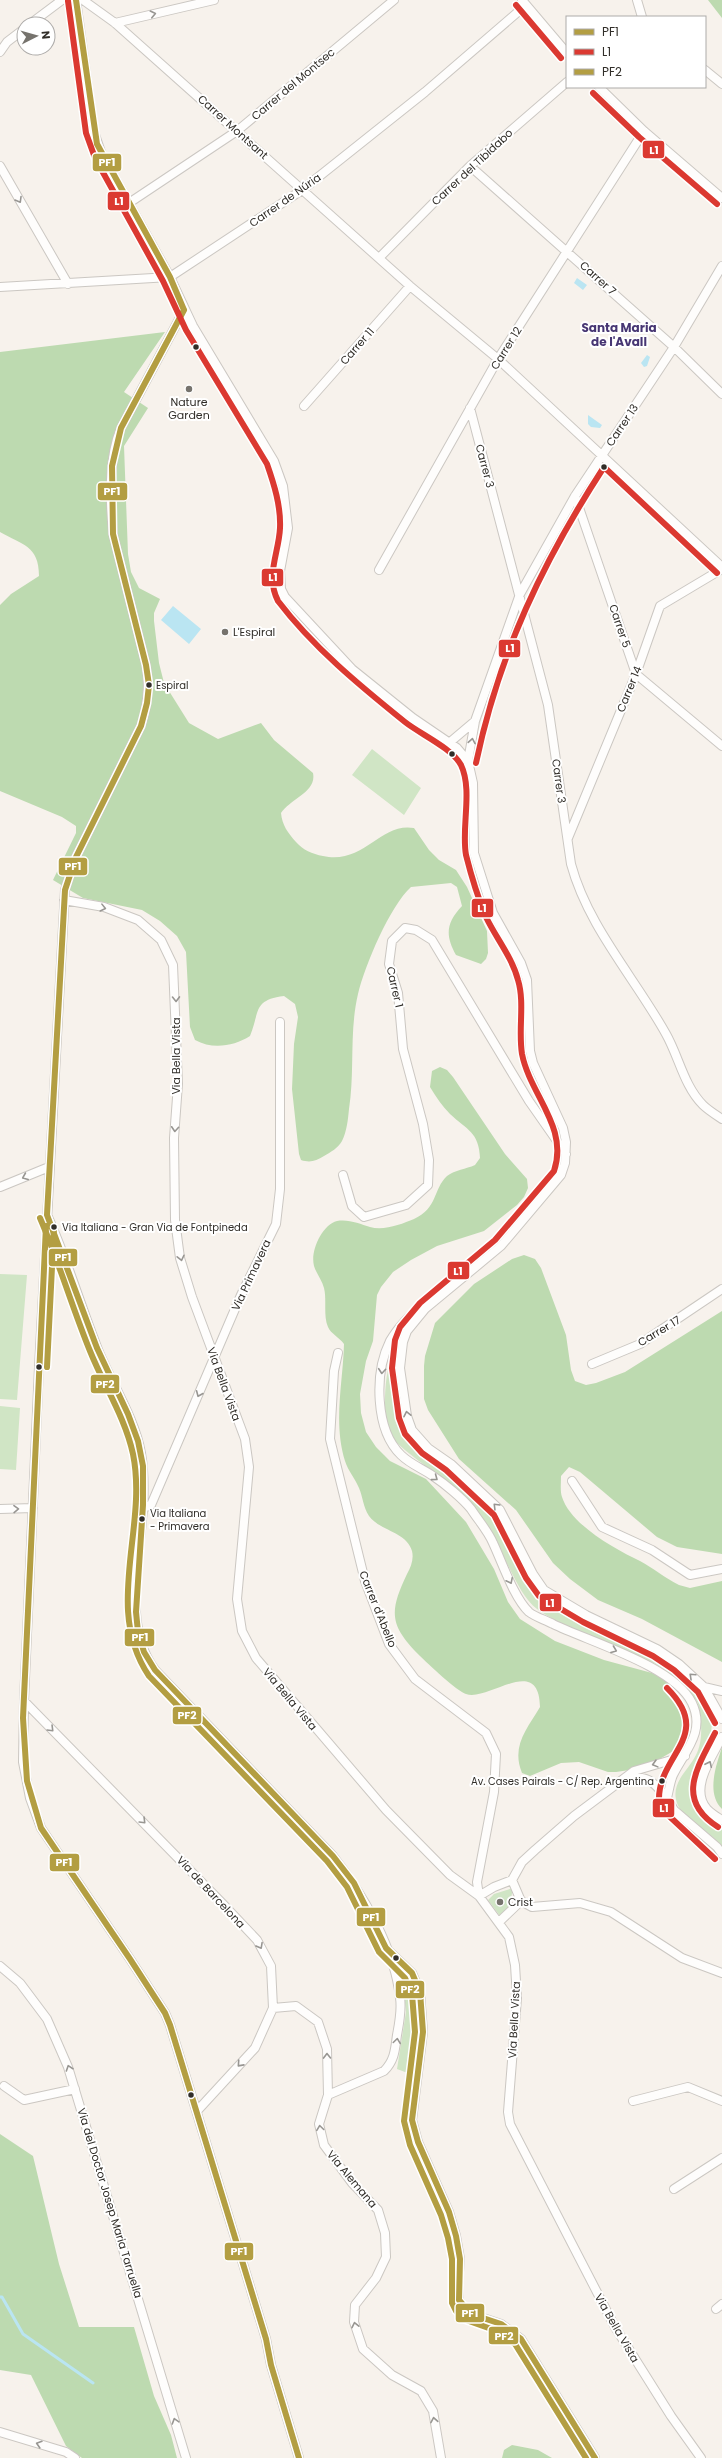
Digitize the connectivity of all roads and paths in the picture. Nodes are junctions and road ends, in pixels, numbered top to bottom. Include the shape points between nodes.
1 (62, 0) edge
2 (76, 0) edge
3 (83, 0) edge
4 (214, 0) edge
5 (394, 0) edge
6 (637, 0) edge
7 (524, 2) edge
8 (41, 16) edge
9 (642, 16) edge
10 (115, 23) junction
11 (16, 35) edge
12 (0, 52) edge
13 (566, 52) edge
14 (706, 71) edge
15 (566, 83) edge
16 (722, 84) edge
17 (601, 88) edge
18 (237, 131) junction
19 (644, 131) junction
20 (0, 166) edge
21 (470, 166) junction
22 (302, 190) junction
23 (722, 198) edge
24 (129, 203) junction
25 (568, 252) junction
26 (380, 257) junction
27 (722, 266) edge
28 (170, 277) junction
29 (68, 284) junction
30 (410, 286) junction
31 (0, 287) edge
32 (184, 310) junction
33 (674, 347) junction
34 (498, 359) junction
35 (722, 394) edge
36 (304, 406) dead end
37 (470, 408) junction
38 (602, 455) junction
39 (575, 496) junction
40 (722, 568) edge
41 (379, 570) dead end
42 (520, 594) junction
43 (636, 674) junction
44 (475, 721) junction
45 (449, 743) junction
46 (722, 746) edge
47 (468, 761) junction
48 (568, 838) junction
49 (64, 900) junction
50 (280, 1022) dead end
51 (722, 1119) edge
52 (566, 1154) junction
53 (49, 1167) junction
54 (343, 1175) dead end
55 (0, 1187) edge
56 (47, 1215) junction
57 (722, 1289) edge
58 (446, 1290) junction
59 (338, 1353) dead end
60 (214, 1358) junction
61 (592, 1364) dead end
62 (572, 1481) dead end
63 (33, 1508) junction
64 (142, 1508) junction
65 (0, 1509) edge
66 (722, 1569) edge
67 (704, 1687) junction
68 (722, 1691) edge
69 (24, 1701) junction
70 (722, 1719) edge
71 (722, 1738) edge
72 (685, 1756) junction
73 (628, 1777) junction
74 (667, 1798) junction
75 (722, 1820) edge
76 (722, 1854) edge
77 (512, 1880) junction
78 (479, 1896) junction
79 (521, 1901) junction
80 (499, 1922) junction
81 (386, 1948) junction
82 (0, 1966) edge
83 (722, 1973) edge
84 (273, 2008) junction
85 (4, 2086) dead end
86 (75, 2089) junction
87 (328, 2095) junction
88 (633, 2101) dead end
89 (722, 2101) edge
90 (197, 2112) junction
91 (722, 2158) edge
92 (674, 2189) dead end
93 (0, 2432) edge
94 (75, 2458) edge
95 (186, 2458) edge
96 (299, 2458) edge
97 (441, 2458) edge
98 (595, 2458) edge
99 (701, 2458) edge

1 - 8 street
2 - 24 street via 94,132 102,155
3 - 10 street, Carrer Montsant
10 -> 4 street
5 - 18 street, Carrer del Montsec
6 - 9 street
7 - 13 street
7 - 22 street, Carrer de Núria via 425,92
10 - 18 street, Carrer Montsant
11 - 12 street
14 - 16 street
15 - 21 street, Carrer del Tibidabo
17 - 19 street
18 - 22 street, Carrer Montsant
18 - 24 street, Carrer del Montsec
19 - 23 street
19 - 25 street, Carrer 12
20 -> 29 street
21 - 25 street, Carrer 7
21 - 26 street, Carrer del Tibidabo
22 - 26 street, Carrer Montsant
22 - 28 street, Carrer de Núria
24 - 28 street
25 - 33 street, Carrer 7
25 - 34 street, Carrer 12
26 - 30 street, Carrer Montsant
27 - 33 street, Carrer 13
28 - 29 street, Carrer de Núria
28 - 32 street
29 - 31 street, Carrer de Núria
30 - 34 street, Carrer Montsant
30 - 36 street, Carrer 11
32 - 45 street via 274,461 283,486 288,528 280,571 285,597 352,669
32 - 49 street via 121,428 114,449 113,529 146,664 149,685 147,703 141,726 76,857 68,878
33 - 35 street, Carrer 7
33 - 38 street, Carrer 13
34 - 37 street, Carrer 12
34 - 38 street, Carrer Montsant
37 - 41 street, Carrer 12
37 - 42 street, Carrer 3
38 - 39 street, Carrer 13
38 - 40 street, Carrer Montsant
39 - 42 street, Carrer 13
39 - 43 street, Carrer 5
40 - 43 street, Carrer 14 via 660,606
42 - 44 street, Carrer 13
42 - 48 street, Carrer 3 via 548,705
43 - 46 street
43 - 48 street, Carrer 14
44 - 45 street
47 -> 44 street, Carrer 13
45 - 47 street
47 - 52 street via 473,783 474,853 493,913 521,963 526,980 530,1051 563,1128
48 - 51 street, Carrer 3 via 577,887 615,956 667,1035 685,1078 702,1104
49 - 53 street
49 -> 60 street, Via Bella Vista via 104,907 138,920 161,940 173,965 178,1084 174,1138 176,1220 180,1258
50 - 60 street, Via Primavera via 280,1188 276,1224
52 - 54 street, Carrer 1 via 529,1101 432,940 416,930 405,928 392,941 389,964 398,993 403,1049 423,1124 429,1160 428,1185 406,1205 364,1217 352,1206
52 - 58 street via 561,1175 502,1246
53 -> 55 street
53 - 56 street
56 - 63 street
56 - 64 street via 97,1348 138,1439 141,1454
57 - 61 street, Carrer 17 via 640,1344
67 -> 58 street via 658,1648 586,1615 544,1590 500,1510 451,1464 428,1448 412,1430 407,1416 400,1368 403,1342 414,1320
58 -> 72 street via 427,1300 409,1315 390,1341 383,1362 380,1401 382,1424 390,1442 402,1457 435,1477 469,1508 492,1541 511,1584 529,1612 579,1637 632,1657 682,1689 693,1704 696,1720 696,1735
59 - 78 street, Carrer d'Abello via 334,1371 330,1439 365,1581 389,1644 415,1679 486,1733 496,1754 494,1792 477,1882
60 -> 64 street, Via Primavera via 151,1504
60 - 78 street, Via Bella Vista via 245,1439 249,1467 237,1599 242,1631 256,1658 386,1810 450,1875
62 - 66 street via 602,1528 652,1550 690,1575
65 -> 63 street
63 - 69 street
64 - 81 street via 137,1562 137,1620 139,1642 145,1657 154,1670 333,1856 354,1883
67 - 68 street
67 - 70 street
69 -> 84 street, Via de Barcelona via 156,1834 256,1940 271,1966
69 - 90 street via 23,1762 34,1813 50,1843 165,2013
75 -> 71 street via 707,1809 700,1798 701,1782
72 -> 73 street via 634,1771
72 - 74 street via 673,1775
73 - 74 street via 645,1777
73 - 77 street via 590,1804 535,1850 522,1862
74 - 76 street via 674,1810 718,1847
77 - 78 street
77 - 79 street
78 - 80 street, Via Bella Vista
79 - 80 street
79 - 83 street via 532,1907 580,1903 611,1912 682,1958
80 - 99 street, Via Bella Vista via 509,1938 515,1965 517,1998 508,2112 510,2124 615,2327 671,2416
87 -> 81 street via 384,2071 395,2055 401,2000
81 - 98 street via 412,1973 420,1992 423,2032 412,2120 418,2142 450,2212 460,2259 459,2300 471,2314 501,2324 521,2339
86 -> 82 street, Via del Doctor Josep Maria Tarruella via 48,2019 20,1983
87 -> 84 street via 327,2049 318,2022 296,2006
84 -> 90 street, Via de Barcelona via 255,2048
85 - 86 street via 24,2100
95 -> 86 street, Via del Doctor Josep Maria Tarruella
97 -> 87 street, Via Alemana via 433,2411 421,2390 392,2375 362,2349 354,2322 355,2305 376,2278 386,2257 384,2233 378,2210 352,2183 324,2145 318,2124
88 - 89 street via 688,2087
90 - 96 street
91 - 92 street
94 -> 93 street via 66,2452

